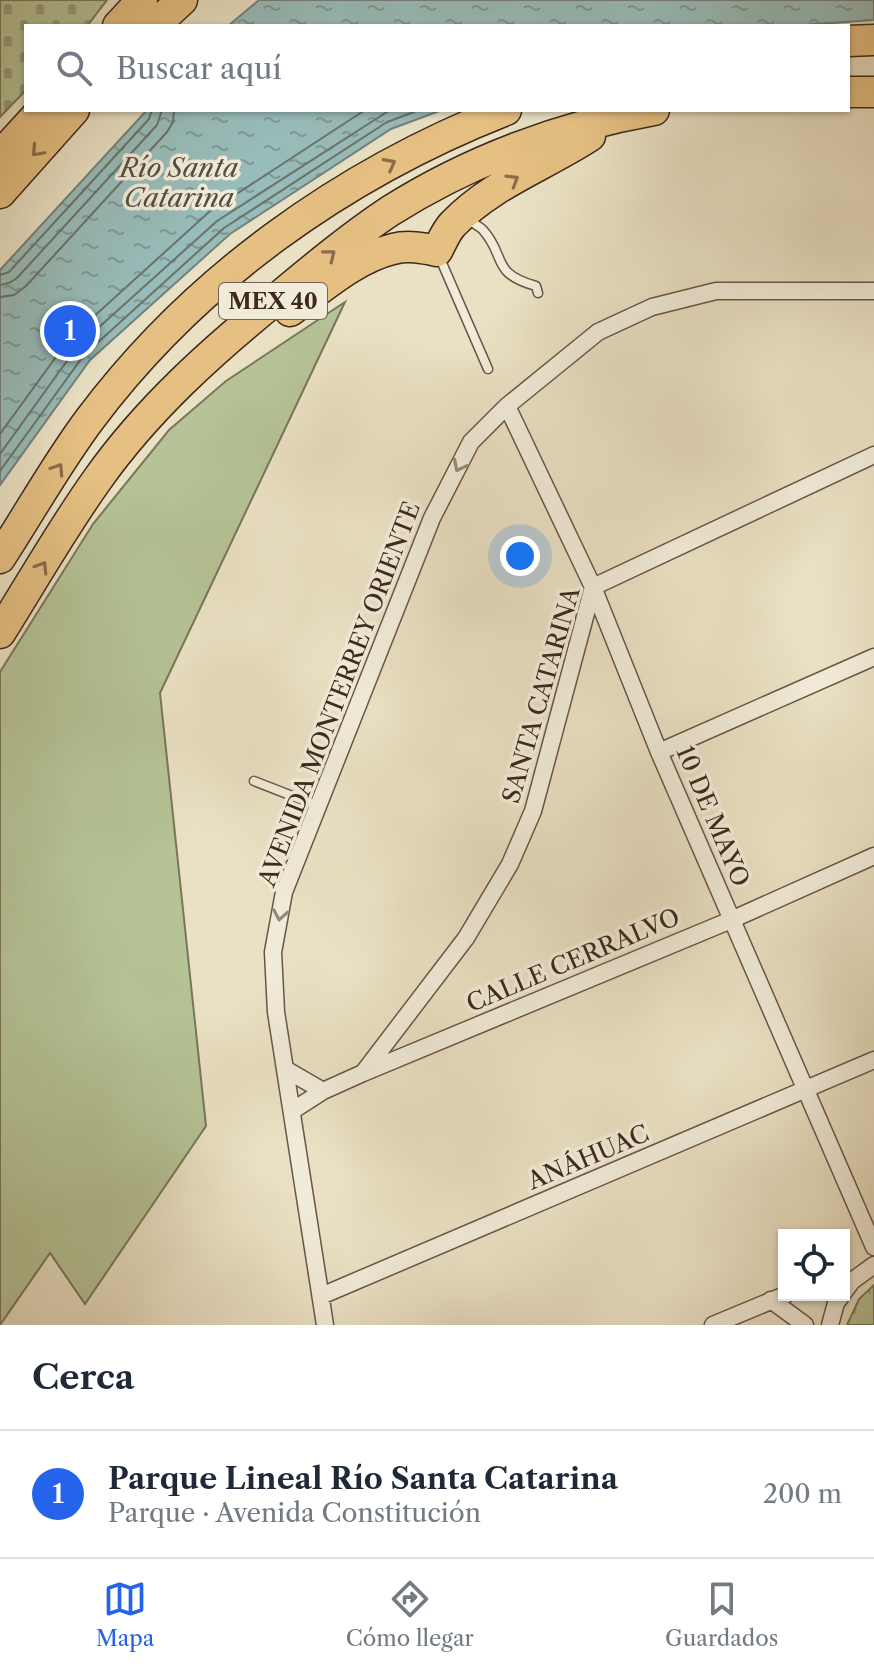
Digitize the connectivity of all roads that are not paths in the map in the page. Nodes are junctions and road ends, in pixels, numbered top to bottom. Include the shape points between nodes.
1 (182, 0) edge
2 (138, 11) edge
3 (874, 40) edge
4 (850, 41) edge
5 (850, 92) edge
6 (874, 92) edge
7 (40, 112) edge
8 (72, 112) edge
9 (501, 112) edge
10 (643, 112) edge
11 (621, 116) junction
12 (0, 156) edge
13 (0, 193) edge
14 (463, 216) junction
15 (437, 251) junction
16 (874, 291) edge
17 (538, 293) dead end
18 (211, 354) junction
19 (488, 369) dead end
20 (507, 406) junction
21 (874, 455) edge
22 (0, 558) edge
23 (593, 587) junction
24 (0, 633) edge
25 (874, 657) edge
26 (659, 752) junction
27 (254, 781) dead end
28 (318, 806) junction
29 (874, 856) edge
30 (731, 920) junction
31 (874, 1060) edge
32 (285, 1069) junction
33 (363, 1073) junction
34 (806, 1090) junction
35 (323, 1091) junction
36 (292, 1111) junction
37 (874, 1247) edge
38 (874, 1265) edge
39 (850, 1283) edge
40 (321, 1296) junction
41 (778, 1298) edge
42 (781, 1301) edge
43 (837, 1301) edge
44 (325, 1325) edge
45 (713, 1325) edge
46 (805, 1325) edge
47 (830, 1325) edge

1 - 2 highway
3 - 4 highway
5 - 6 highway
7 - 12 highway
8 -> 13 highway
22 -> 9 highway, MEX 40 via 88,421 152,346 224,278 343,191 429,143
10 - 11 highway, MEX 40
14 -> 11 highway via 516,176
18 -> 11 highway, MEX 40 via 392,210 522,146
14 - 15 highway
14 - 17 lane via 483,231 509,275 536,286
15 - 18 highway via 394,248 371,257 279,319
15 - 19 lane
16 - 20 street, AVENIDA MONTERREY ORIENTE via 716,291 652,307 598,332
24 -> 18 highway, MEX 40 via 98,479
20 - 23 street, 10 DE MAYO
20 -> 28 street, AVENIDA MONTERREY ORIENTE via 471,442 432,518
21 - 23 street, SANTA CATARINA
23 - 26 street, 10 DE MAYO
23 - 33 street, SANTA CATARINA via 533,811 510,864 466,938
25 - 26 street
26 - 30 street, 10 DE MAYO
27 - 28 lane
28 -> 32 street, AVENIDA MONTERREY ORIENTE via 284,892 273,952
29 - 30 street, CALLE CERRALVO
30 - 33 street, CALLE CERRALVO
30 - 34 street, 10 DE MAYO
31 - 34 street, ANÁHUAC
32 - 35 street
32 - 36 street, AVENIDA MONTERREY ORIENTE
33 - 35 street, CALLE CERRALVO
34 - 37 street, 10 DE MAYO
34 - 40 street, ANÁHUAC
35 - 36 street, CALLE CERRALVO
36 - 40 street, AVENIDA MONTERREY ORIENTE
38 - 39 street
40 - 44 street, AVENIDA MONTERREY ORIENTE
41 - 45 street
42 - 46 street
43 - 47 street

